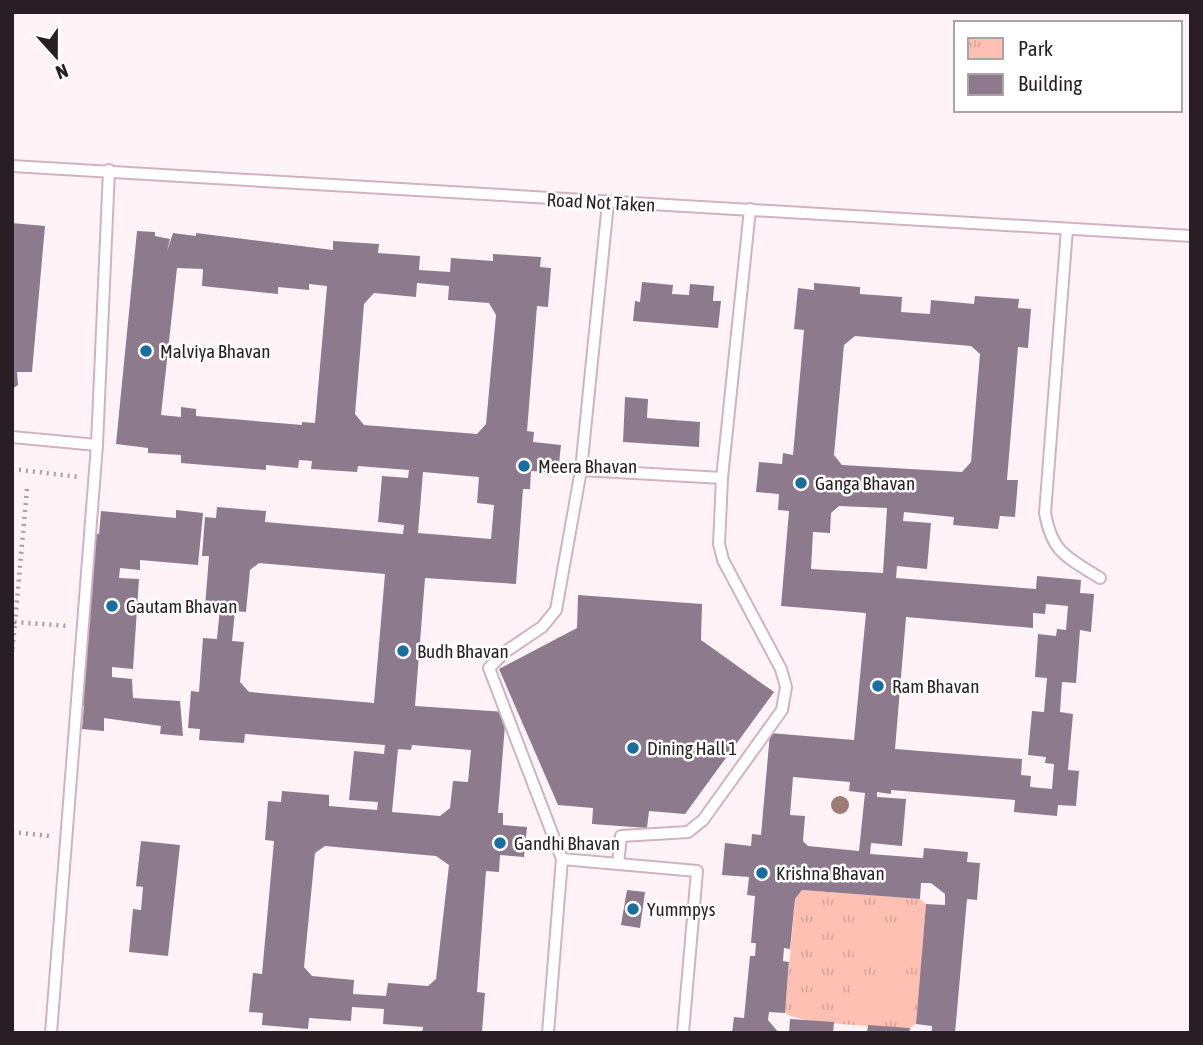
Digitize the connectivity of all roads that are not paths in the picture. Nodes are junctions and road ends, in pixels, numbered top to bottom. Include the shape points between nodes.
1 (12, 166) edge
2 (109, 170) junction
3 (608, 203) junction
4 (750, 209) junction
5 (1067, 229) junction
6 (1191, 236) edge
7 (12, 437) edge
8 (97, 445) junction
9 (580, 470) junction
10 (722, 478) junction
11 (1100, 578) dead end
12 (562, 859) junction
13 (618, 864) junction
14 (51, 1033) edge
15 (548, 1033) edge
16 (683, 1033) edge

1 - 2 lane, Road Not Taken
2 - 3 lane, Road Not Taken
2 - 8 lane
3 - 4 lane, Road Not Taken
3 - 9 lane
4 - 5 lane, Road Not Taken
4 - 10 lane
5 - 6 lane, Road Not Taken
5 - 11 lane via 1045,513 1049,538 1066,556
7 - 8 lane
8 - 14 lane
9 - 10 lane
9 - 12 lane via 556,610 542,627 489,668
10 - 13 lane via 719,544 723,560 781,669 786,699 703,820 688,832 621,836
12 - 13 lane
12 - 15 lane
13 - 16 lane via 697,871

